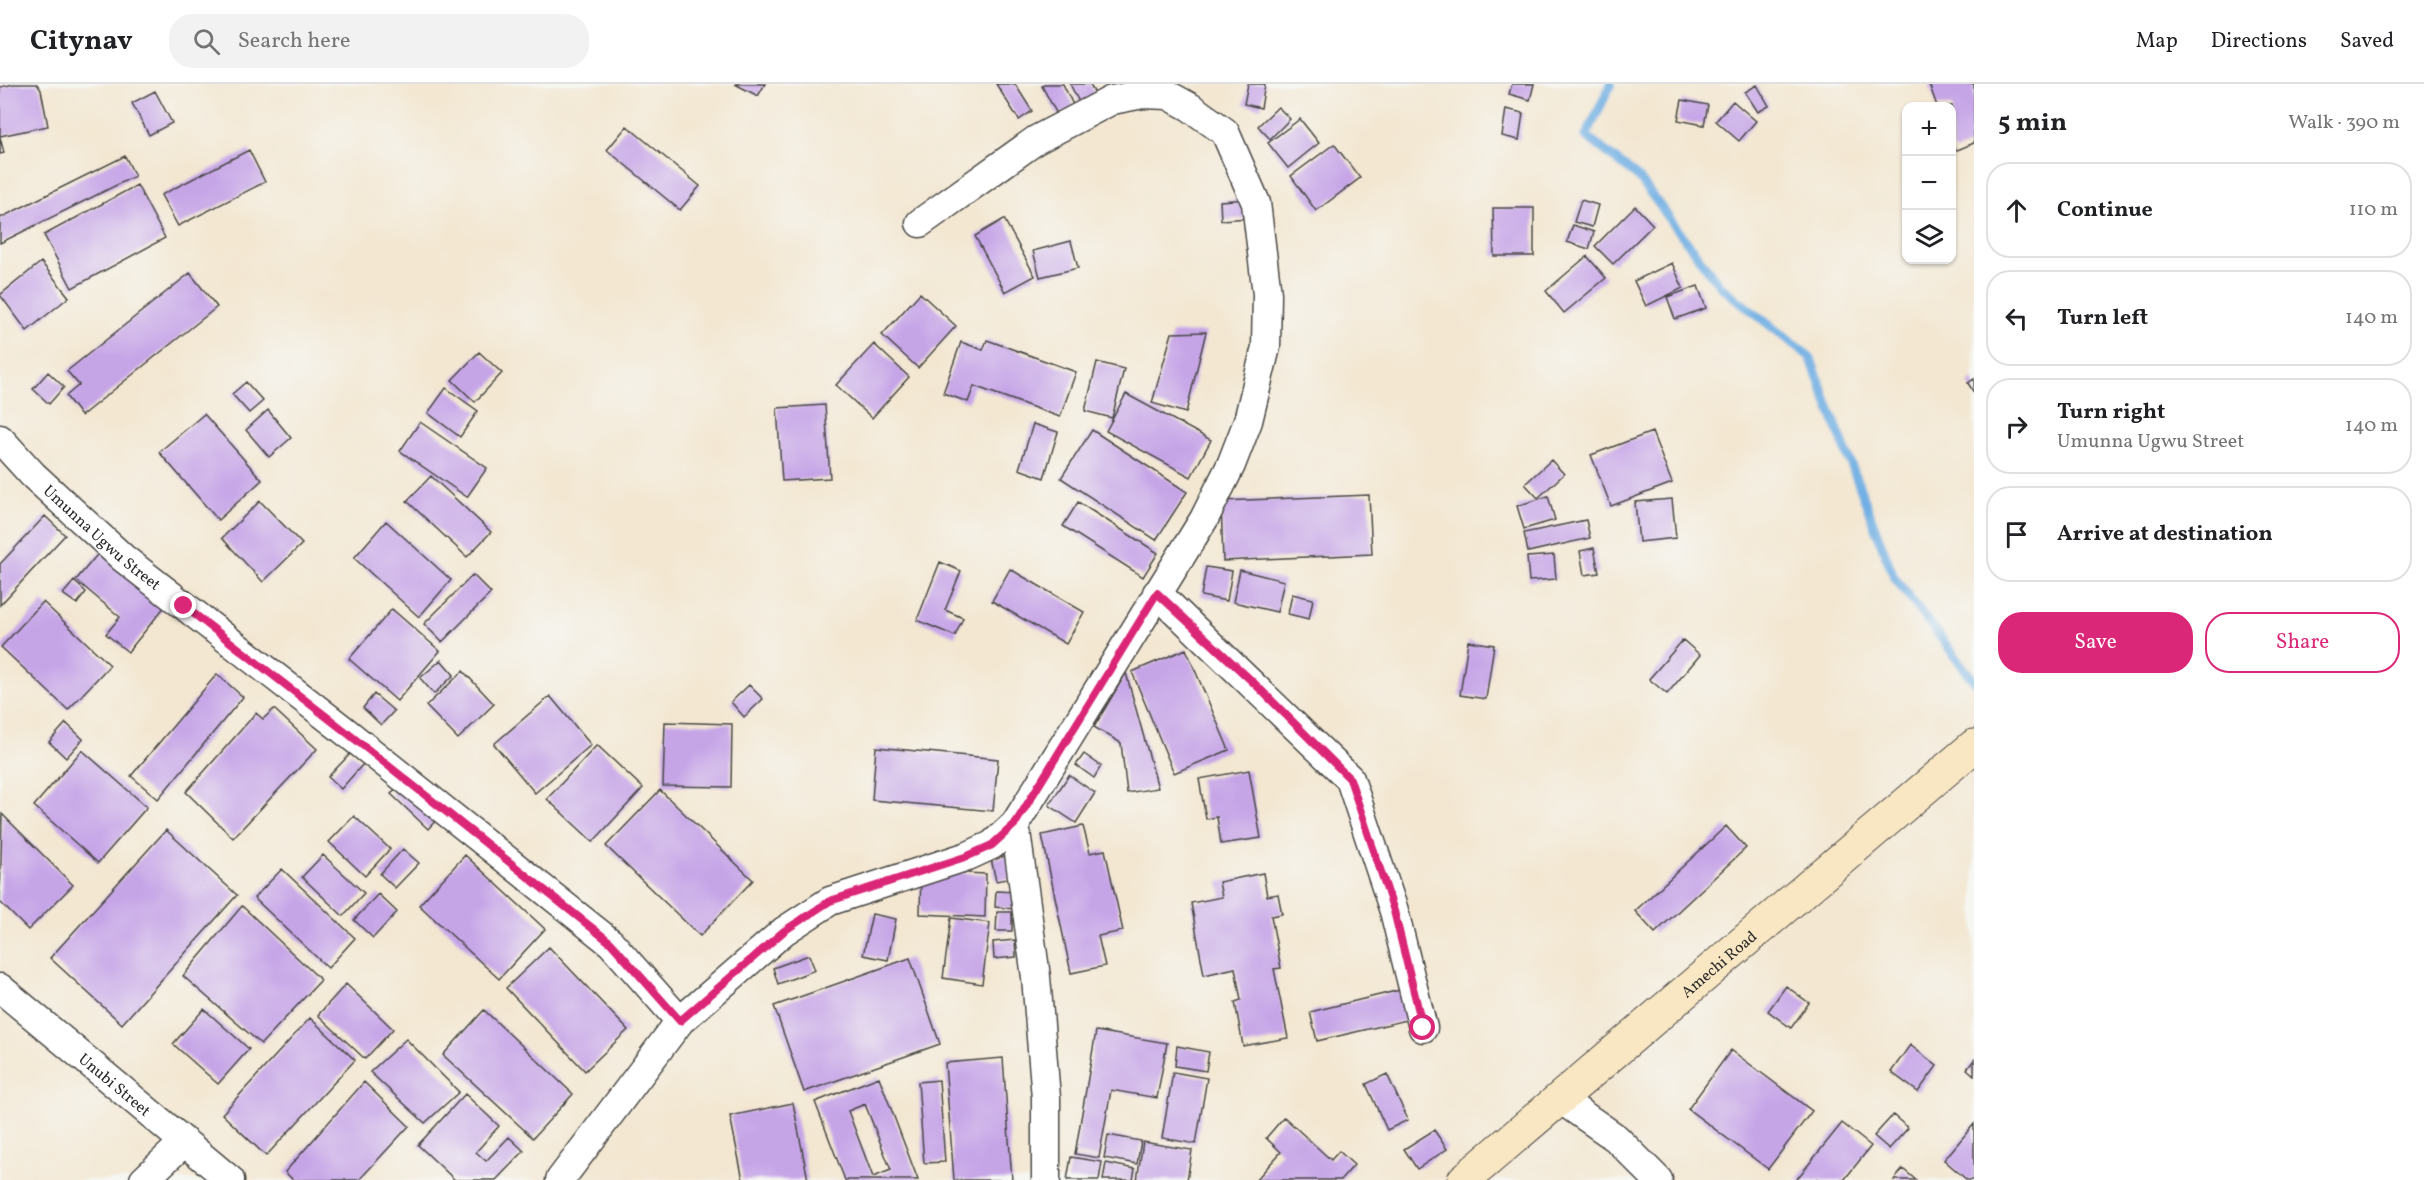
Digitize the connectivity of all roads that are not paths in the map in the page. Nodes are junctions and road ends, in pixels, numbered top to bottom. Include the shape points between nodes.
1 (920, 222) dead end
2 (0, 439) edge
3 (1157, 593) junction
4 (1974, 746) edge
5 (1015, 824) junction
6 (0, 988) edge
7 (680, 1021) junction
8 (1423, 1028) dead end
9 (1560, 1099) junction
10 (184, 1142) junction
11 (144, 1180) edge
12 (230, 1180) edge
13 (560, 1180) edge
14 (1046, 1180) edge
15 (1464, 1180) edge
16 (1658, 1180) edge

1 - 3 street via 1036,140 1112,100 1143,94 1168,95 1225,132 1256,203 1267,294 1266,348 1248,421 1231,465 1204,519
2 - 7 street, Umunna Ugwu Street via 123,558 611,943
3 - 5 street
3 - 8 street via 1350,779 1394,911
4 - 9 main road, Amechi Road
5 - 7 street via 992,845 968,856 830,901 784,931
5 - 14 street via 1036,977 1046,1098
6 - 10 street, Unubi Street
7 - 13 street
9 - 15 main road, Amechi Road
9 - 16 street via 1616,1138
10 - 11 street
10 - 12 street, Unubi Street

